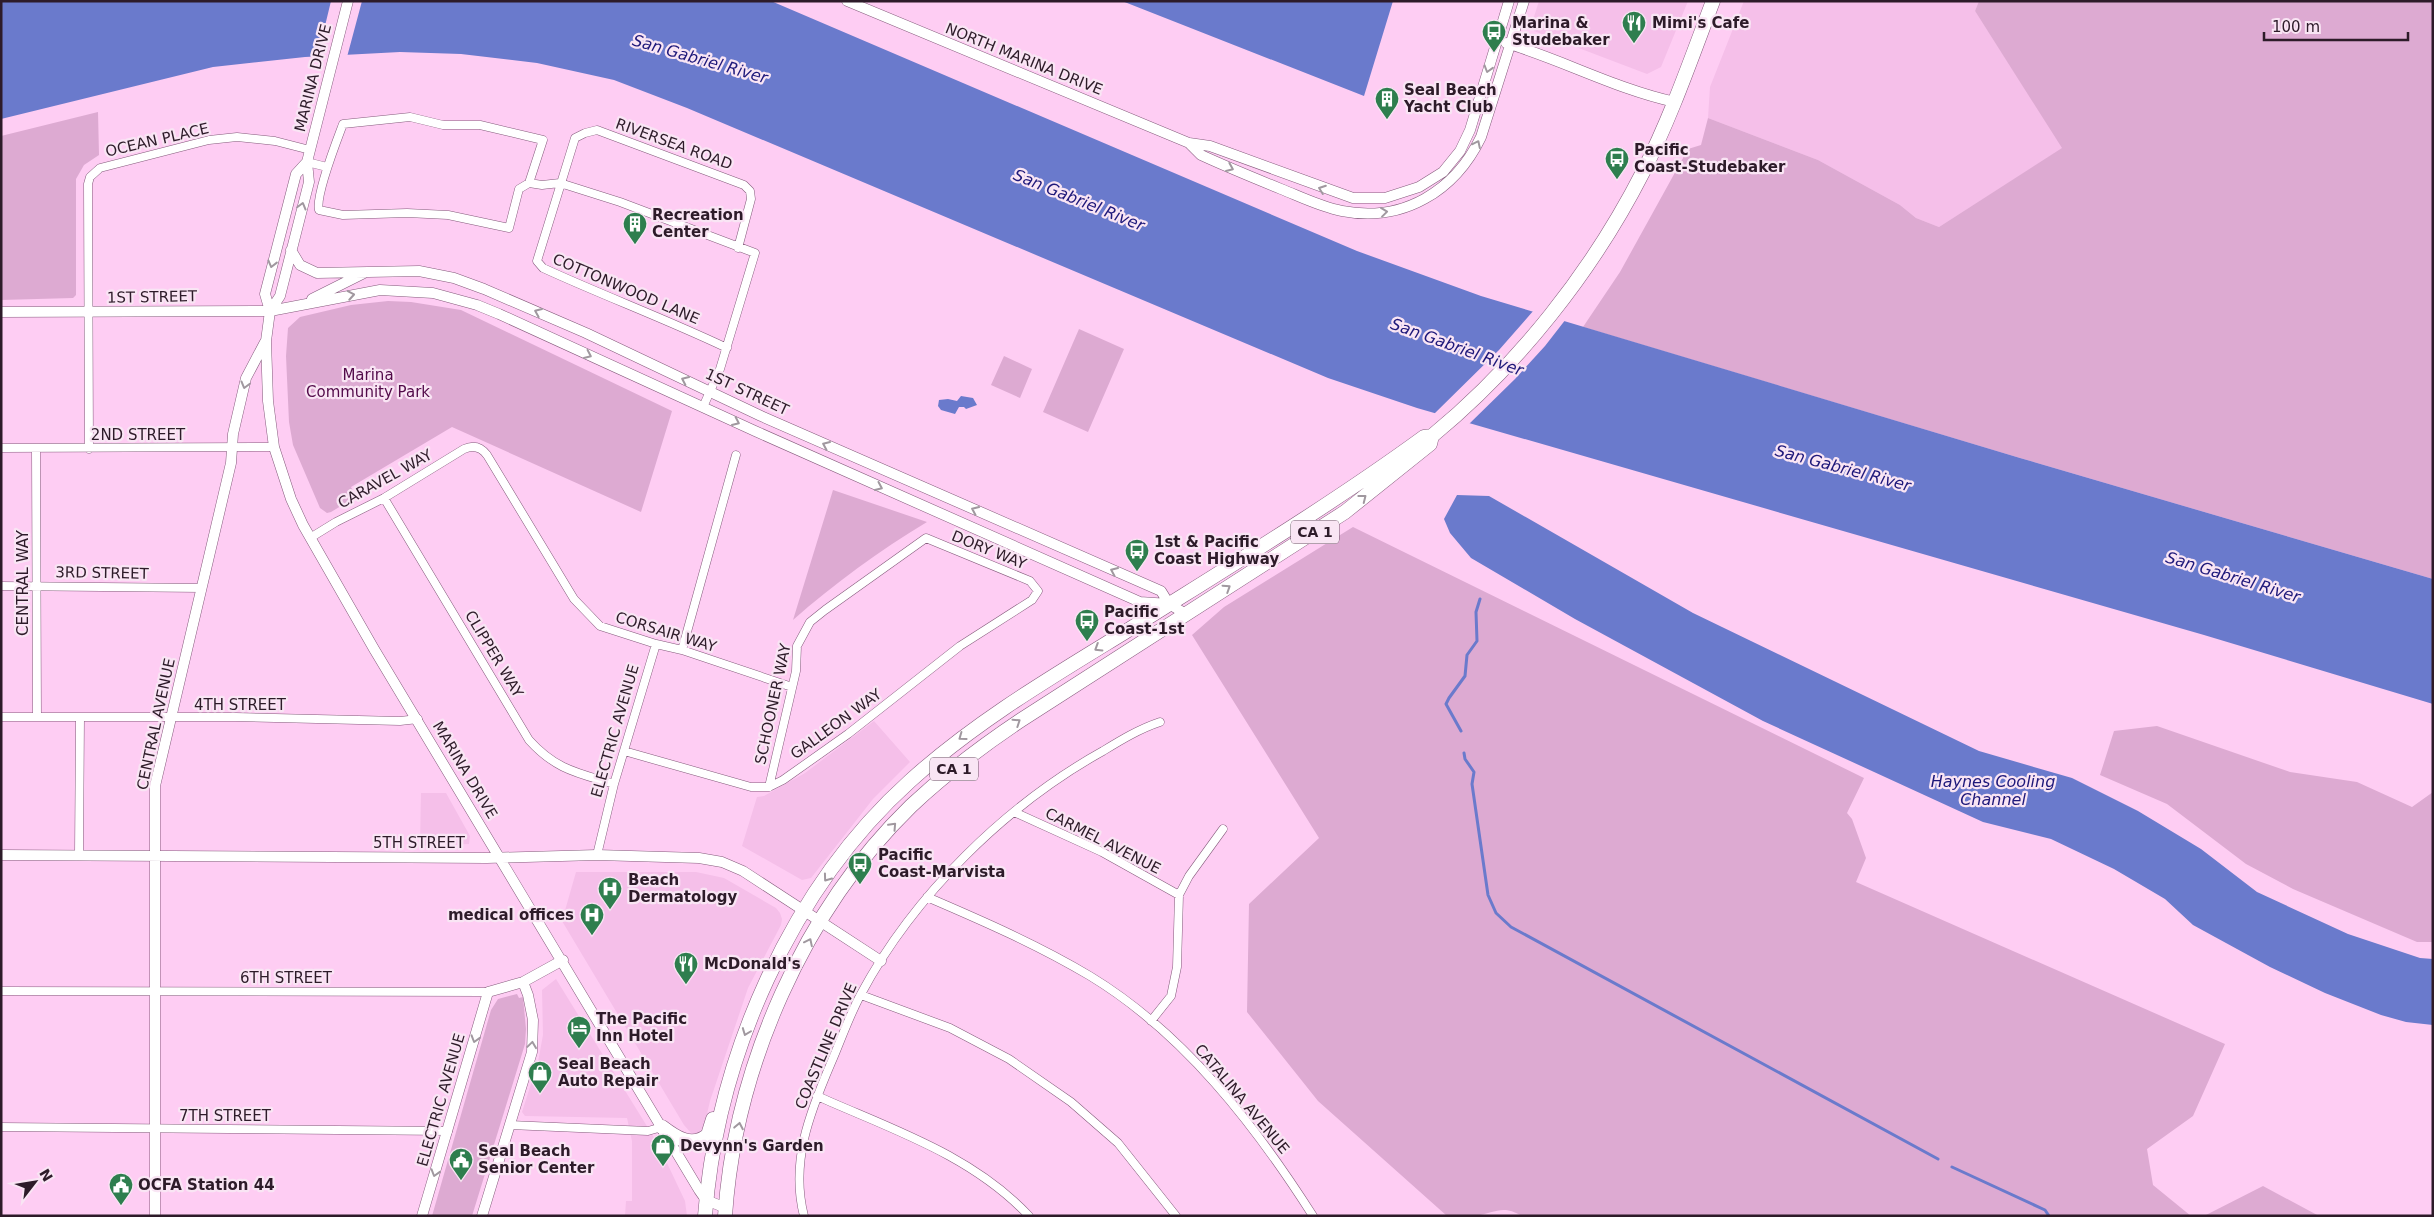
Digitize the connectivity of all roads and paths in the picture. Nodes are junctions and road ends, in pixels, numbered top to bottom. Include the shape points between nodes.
1 (348, 1) edge
2 (847, 1) edge
3 (1509, 1) edge
4 (1524, 1) edge
5 (1713, 1) edge
6 (1497, 40) junction
7 (1510, 44) junction
8 (1675, 102) junction
9 (1189, 143) junction
10 (310, 150) junction
11 (307, 162) junction
12 (328, 167) junction
13 (529, 183) junction
14 (560, 183) junction
15 (738, 248) junction
16 (291, 250) junction
17 (369, 271) junction
18 (303, 304) junction
19 (270, 311) junction
20 (1, 312) edge
21 (87, 313) junction
22 (266, 341) junction
23 (726, 348) junction
24 (710, 392) junction
25 (703, 407) junction
26 (1434, 435) junction
27 (474, 446) joint
28 (274, 447) junction
29 (1, 448) edge
30 (232, 448) junction
31 (36, 449) junction
32 (89, 449) junction
33 (736, 455) dead end
34 (384, 498) junction
35 (310, 538) junction
36 (926, 538) joint
37 (1, 586) edge
38 (36, 586) junction
39 (202, 588) junction
40 (1038, 591) joint
41 (1169, 604) junction
42 (1186, 614) junction
43 (656, 644) junction
44 (682, 650) junction
45 (792, 687) junction
46 (1, 717) edge
47 (37, 717) junction
48 (80, 717) junction
49 (172, 719) junction
50 (418, 719) junction
51 (1160, 722) dead end
52 (624, 751) junction
53 (614, 784) junction
54 (769, 787) junction
55 (1014, 812) junction
56 (1223, 829) dead end
57 (1, 855) edge
58 (155, 855) junction
59 (597, 855) junction
60 (79, 856) junction
61 (501, 858) junction
62 (1180, 895) junction
63 (927, 897) junction
64 (805, 910) junction
65 (820, 920) junction
66 (563, 960) junction
67 (881, 961) junction
68 (523, 982) junction
69 (764, 987) junction
70 (1, 991) edge
71 (488, 992) junction
72 (155, 993) junction
73 (861, 994) junction
74 (781, 995) junction
75 (1151, 1021) junction
76 (738, 1054) junction
77 (817, 1096) junction
78 (510, 1126) junction
79 (1, 1127) edge
80 (662, 1127) junction
81 (154, 1129) junction
82 (448, 1131) junction
83 (706, 1200) junction
84 (726, 1212) edge
85 (154, 1216) edge
86 (422, 1216) edge
87 (482, 1216) edge
88 (705, 1216) edge
89 (804, 1216) edge
90 (1030, 1216) edge
91 (1176, 1216) edge
92 (1313, 1216) edge

1 - 10 main road, MARINA DRIVE
2 - 9 main road, NORTH MARINA DRIVE
3 - 6 main road, NORTH MARINA DRIVE
4 - 7 main road, NORTH MARINA DRIVE
5 - 8 highway, CA 1
6 - 7 main road
6 -> 9 main road, NORTH MARINA DRIVE via 1470,130 1460,151 1443,172 1401,194 1353,198 1210,146
7 - 8 main road via 1649,96
9 -> 7 main road, NORTH MARINA DRIVE via 1201,155 1308,200 1348,212 1370,214 1400,210 1428,198 1452,180 1468,160 1481,137
8 - 26 highway, CA 1 via 1620,213 1561,300 1514,357
10 - 11 main road, MARINA DRIVE
10 - 21 street, OCEAN PLACE via 275,141 237,137 208,140 93,172 88,184
11 - 12 street
16 -> 11 main road, MARINA DRIVE via 309,182
11 -> 19 main road, MARINA DRIVE via 296,174 265,294
12 - 13 street via 318,206 323,212 343,216 407,213 448,216 507,228 511,225 520,190
12 - 13 street via 343,124 410,117 443,125 480,125 543,140
13 - 14 street
14 - 15 street via 620,202
14 - 15 street, RIVERSEA ROAD via 575,138 585,132 597,130 670,156 744,185 750,191 751,199
14 - 23 street, COTTONWOOD LANE via 537,261 540,266
15 - 23 street via 755,253
16 - 17 main road via 300,264 317,273
16 - 19 main road, MARINA DRIVE via 280,296
17 - 18 main road, 1ST STREET
24 -> 17 main road, 1ST STREET via 586,333 454,278 419,271
18 - 19 main road, 1ST STREET
18 -> 25 main road, 1ST STREET via 380,290 433,293 456,298 499,314
19 - 21 main road, 1ST STREET
19 - 22 main road, MARINA DRIVE
20 - 21 main road, 1ST STREET
21 - 32 street
22 - 28 main road, MARINA DRIVE via 268,401
22 -> 30 main road, CENTRAL AVENUE via 246,378
23 - 24 street
24 - 25 street
41 -> 24 main road, 1ST STREET via 1161,591
25 -> 41 main road, 1ST STREET via 1140,602
26 - 41 highway, CA 1 via 1424,437 1380,469
42 -> 26 highway, CA 1 via 1345,512 1430,444
27 - 34 street, CARAVEL WAY
27 - 43 street, CORSAIR WAY via 487,455 574,599 600,626
28 - 30 street, 2ND STREET
28 - 35 main road, MARINA DRIVE via 291,499
29 - 31 street, 2ND STREET
30 - 32 street, 2ND STREET
30 - 39 main road, CENTRAL AVENUE
31 - 32 street, 2ND STREET
31 - 38 street, CENTRAL WAY
33 - 44 street
34 - 35 street, CARAVEL WAY
34 - 53 street, CLIPPER WAY via 529,740 558,766
35 - 50 main road, MARINA DRIVE
36 - 40 street, DORY WAY via 1030,581
36 - 45 street, SCHOONER WAY via 810,622 797,646
37 - 38 street, 3RD STREET
38 - 39 street, 3RD STREET
38 - 47 street, CENTRAL WAY
39 - 49 main road, CENTRAL AVENUE
40 - 54 street, GALLEON WAY via 1032,600 960,646 848,734
41 - 42 main road, 1ST STREET
41 -> 64 highway, CA 1 via 1007,705 952,744 871,820
65 -> 42 highway, CA 1 via 883,836 910,807 975,752
43 - 44 street, CORSAIR WAY
43 - 52 street, ELECTRIC AVENUE
44 - 45 street, CORSAIR WAY
45 - 54 street, SCHOONER WAY
46 - 47 street, 4TH STREET
47 - 48 street, 4TH STREET
48 - 49 street, 4TH STREET
48 - 60 street
49 - 50 street, 4TH STREET via 236,717 400,722
49 - 58 main road, CENTRAL AVENUE via 155,786
50 - 61 main road, MARINA DRIVE
51 - 55 street, COASTLINE DRIVE via 1088,759 1040,790
52 - 53 street, ELECTRIC AVENUE
52 - 54 street via 751,787
53 - 59 street, ELECTRIC AVENUE
55 - 62 street, CARMEL AVENUE via 1102,852
55 - 63 street, COASTLINE DRIVE via 966,854
56 - 62 street via 1189,876
57 - 60 main road, 5TH STREET
58 - 60 main road, 5TH STREET
58 - 61 main road, 5TH STREET
58 - 72 main road, CENTRAL AVENUE
59 - 61 main road, 5TH STREET
59 - 64 main road, 5TH STREET via 699,858 722,862 766,884
61 - 66 main road, MARINA DRIVE
62 - 75 street via 1177,967 1171,996
63 - 67 street, COASTLINE DRIVE
63 - 75 street, CATALINA AVENUE via 1041,949 1092,977
64 - 65 main road, 5TH STREET
64 - 69 highway, CA 1
65 - 67 main road, 5TH STREET
74 -> 65 highway, CA 1
66 - 68 main road, 6TH STREET
66 - 80 main road, MARINA DRIVE
67 - 73 street, COASTLINE DRIVE
68 - 71 main road, 6TH STREET
78 -> 68 main road via 534,1037
69 - 74 highway
69 -> 76 highway, CA 1
70 - 72 street, 6TH STREET
71 - 72 street, 6TH STREET
71 -> 82 main road, ELECTRIC AVENUE
72 - 81 main road, CENTRAL AVENUE
73 - 77 street, COASTLINE DRIVE
73 - 91 street via 950,1028 1009,1059 1071,1102 1118,1143
84 -> 74 highway, CA 1 via 748,1088
75 - 92 street, CATALINA AVENUE via 1212,1080 1265,1146
76 - 80 highway via 727,1066 705,1138 688,1142
76 - 83 highway, CA 1 via 721,1113
77 - 89 street, COASTLINE DRIVE via 801,1143 798,1185
77 - 90 street via 929,1145 974,1170
78 - 80 street via 648,1131
78 - 87 main road
79 - 81 street, 7TH STREET
80 - 83 main road, MARINA DRIVE
81 - 82 street, 7TH STREET
81 - 85 main road, CENTRAL AVENUE
82 -> 86 main road, ELECTRIC AVENUE
83 - 84 main road
83 - 88 highway, CA 1

